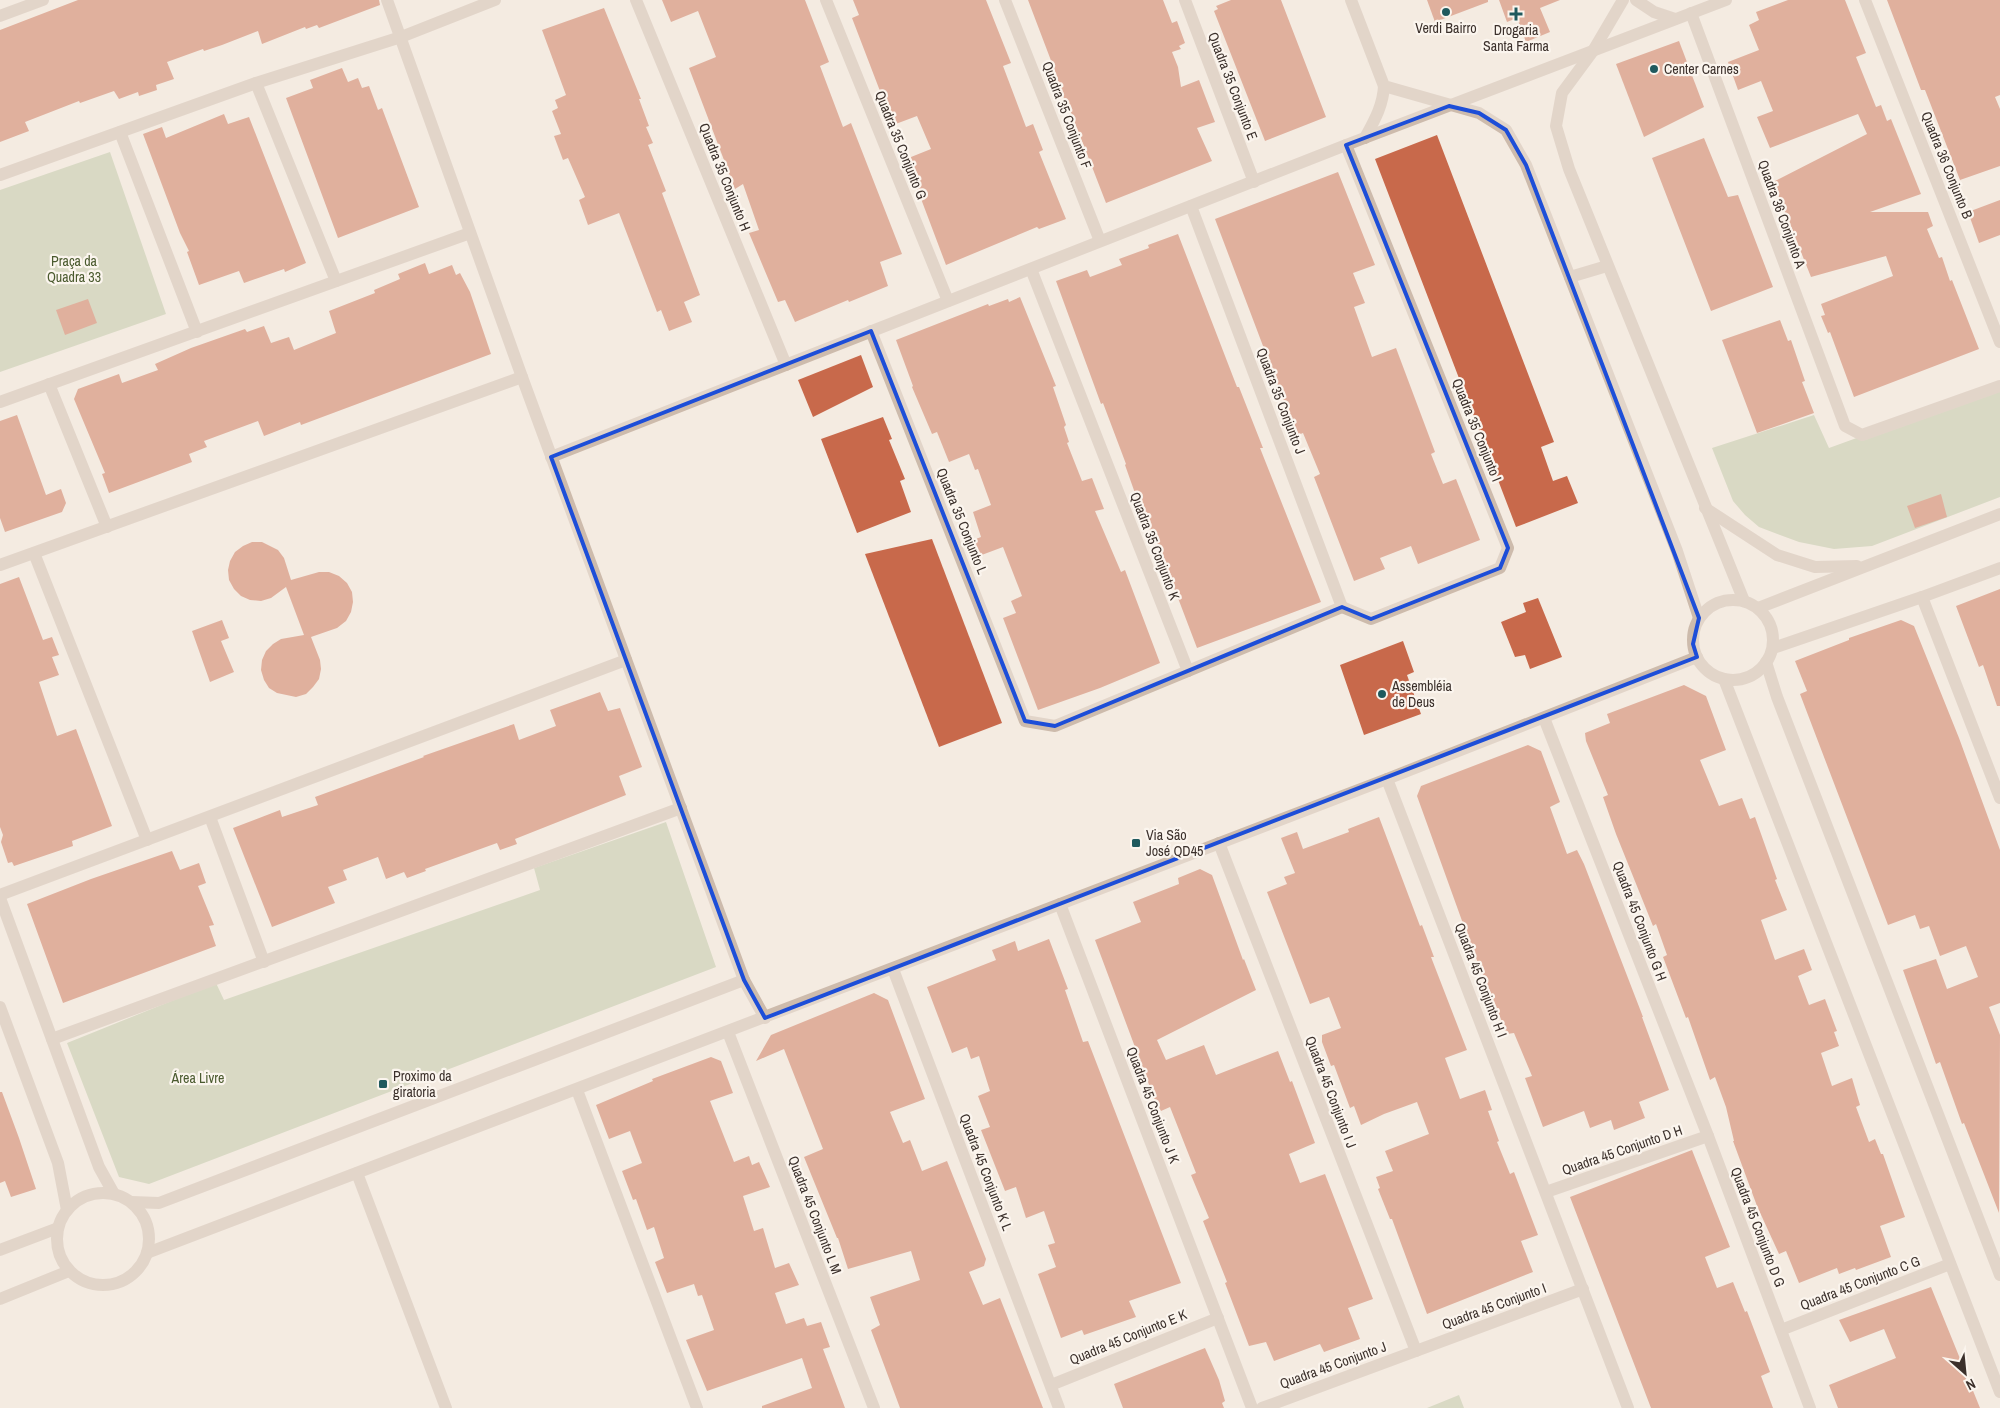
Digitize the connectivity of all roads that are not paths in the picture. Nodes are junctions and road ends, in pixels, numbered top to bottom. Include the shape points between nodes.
1 (43, 0) edge
2 (387, 0) edge
3 (495, 0) edge
4 (636, 0) edge
5 (826, 0) edge
6 (1006, 0) edge
7 (1185, 0) edge
8 (1351, 0) edge
9 (1623, 0) edge
10 (1636, 0) edge
11 (1726, 0) edge
12 (1865, 0) edge
13 (1691, 13) junction
14 (0, 16) edge
15 (1675, 19) junction
16 (401, 37) junction
17 (1593, 51) junction
18 (256, 83) junction
19 (1384, 86) junction
20 (1449, 106) junction
21 (120, 132) junction
22 (1365, 138) junction
23 (1346, 145) junction
24 (0, 175) edge
25 (1254, 182) junction
26 (1191, 206) junction
27 (470, 233) junction
28 (1100, 241) junction
29 (1608, 266) junction
30 (1031, 268) junction
31 (1570, 278) junction
32 (336, 281) junction
33 (948, 301) junction
34 (871, 331) junction
35 (196, 332) junction
36 (2000, 342) edge
37 (786, 365) junction
38 (522, 377) junction
39 (50, 384) junction
40 (2000, 386) edge
41 (0, 402) edge
42 (551, 456) junction
43 (1705, 508) junction
44 (2000, 514) edge
45 (107, 527) junction
46 (34, 553) junction
47 (0, 565) edge
48 (1867, 566) junction
49 (2000, 568) edge
50 (1922, 598) junction
51 (1744, 601) junction
52 (1342, 607) junction
53 (1758, 608) junction
54 (1699, 618) junction
55 (1773, 648) junction
56 (1697, 658) junction
57 (626, 660) junction
58 (1766, 662) junction
59 (1188, 671) junction
60 (1724, 679) junction
61 (1544, 718) junction
62 (1387, 779) junction
63 (2000, 798) edge
64 (681, 808) junction
65 (210, 816) junction
66 (148, 840) junction
67 (1219, 843) junction
68 (0, 897) edge
69 (1060, 904) junction
70 (264, 962) junction
71 (893, 969) junction
72 (744, 980) junction
73 (0, 1007) edge
74 (764, 1018) junction
75 (728, 1032) junction
76 (52, 1040) junction
77 (577, 1090) junction
78 (1708, 1136) junction
79 (357, 1173) junction
80 (1546, 1192) junction
81 (114, 1194) junction
82 (132, 1202) junction
83 (67, 1210) junction
84 (58, 1228) junction
85 (1995, 1246) edge
86 (0, 1250) edge
87 (147, 1253) junction
88 (1950, 1264) junction
89 (69, 1271) junction
90 (2000, 1275) edge
91 (1583, 1289) junction
92 (0, 1299) edge
93 (1218, 1318) junction
94 (1781, 1330) junction
95 (1416, 1351) junction
96 (1051, 1385) junction
97 (2000, 1392) edge
98 (446, 1408) edge
99 (697, 1408) edge
100 (874, 1408) edge
101 (1059, 1408) edge
102 (1252, 1408) edge
103 (1262, 1408) edge
104 (1628, 1408) edge
105 (1810, 1408) edge

1 - 14 street
2 - 16 street
3 - 16 street
4 - 37 street, Quadra 35 Conjunto H
5 - 33 street, Quadra 35 Conjunto G
6 - 28 street, Quadra 35 Conjunto F
7 - 25 street, Quadra 35 Conjunto E
8 - 19 street
9 - 17 street
10 - 15 street via 1654,12
11 - 13 street
12 - 36 street, Quadra 36 Conjunto B
13 - 15 street
13 - 40 street, Quadra 36 Conjunto A via 1845,426 1862,435
15 - 17 street
16 - 18 street
16 - 27 street
17 - 20 street
17 - 29 street via 1562,93 1556,126 1569,169
18 - 21 street
18 - 32 street
19 - 20 street
19 - 22 street via 1377,115
20 - 22 street
20 - 31 street via 1479,113 1506,130 1526,165
21 - 24 street
21 - 35 street
22 - 23 street
23 - 25 street
23 - 52 street, Quadra 35 Conjunto I via 1508,548 1500,568 1371,619
25 - 26 street
26 - 28 street
26 - 52 street, Quadra 35 Conjunto J
27 - 32 street
27 - 38 street
28 - 30 street
29 - 31 street
29 - 43 street
30 - 33 street
30 - 59 street, Quadra 35 Conjunto K
31 - 54 street via 1677,552
32 - 35 street
33 - 34 street
34 - 37 street
34 - 59 street, Quadra 35 Conjunto L via 1025,721 1055,726
35 - 39 street
37 - 42 street
38 - 42 street
38 - 45 street
39 - 41 street
39 - 45 street
42 - 57 street
43 - 48 street via 1777,555 1815,567
43 - 51 street
44 - 48 street
45 - 46 street
46 - 47 street
46 - 66 street
48 - 53 street
49 - 50 street
50 - 55 street
50 - 63 street
51 - 53 street
51 - 54 street via 1719,602
52 - 59 street
53 - 55 street via 1771,625
54 - 56 street via 1693,644
55 - 58 street
56 - 60 street via 1704,668
56 - 61 street
57 - 64 street
57 - 65 street
58 - 60 street via 1748,677
58 - 85 street via 1777,697
60 - 88 street
61 - 62 street
61 - 78 street, Quadra 45 Conjunto G H
62 - 67 street
62 - 80 street, Quadra 45 Conjunto H I
64 - 70 street
64 - 72 street
65 - 66 street
65 - 70 street
66 - 68 street
67 - 69 street
67 - 95 street, Quadra 45 Conjunto I J
68 - 76 street
69 - 71 street
69 - 93 street, Quadra 45 Conjunto J K
70 - 76 street
71 - 74 street
71 - 96 street, Quadra 45 Conjunto K L
72 - 74 street
72 - 82 street via 159,1203
73 - 83 street via 58,1163
74 - 75 street
75 - 77 street
75 - 100 street, Quadra 45 Conjunto L M
76 - 81 street via 99,1167
77 - 79 street
77 - 99 street
78 - 80 street, Quadra 45 Conjunto D H
78 - 94 street, Quadra 45 Conjunto D G
79 - 87 street
79 - 98 street
80 - 91 street, Quadra 45 Conjunto H I
81 - 82 street
81 - 83 street via 88,1195
82 - 87 street via 147,1225
83 - 84 street
84 - 86 street
84 - 89 street via 58,1251
85 - 90 street
87 - 89 street via 141,1266 118,1283 90,1284
88 - 94 street, Quadra 45 Conjunto C G
88 - 97 street
89 - 92 street
91 - 95 street, Quadra 45 Conjunto I
91 - 104 street, Quadra 45 Conjunto H I
93 - 96 street, Quadra 45 Conjunto E K
93 - 102 street, Quadra 45 Conjunto J K
94 - 105 street, Quadra 45 Conjunto D G
95 - 103 street, Quadra 45 Conjunto J
96 - 101 street, Quadra 45 Conjunto K L

